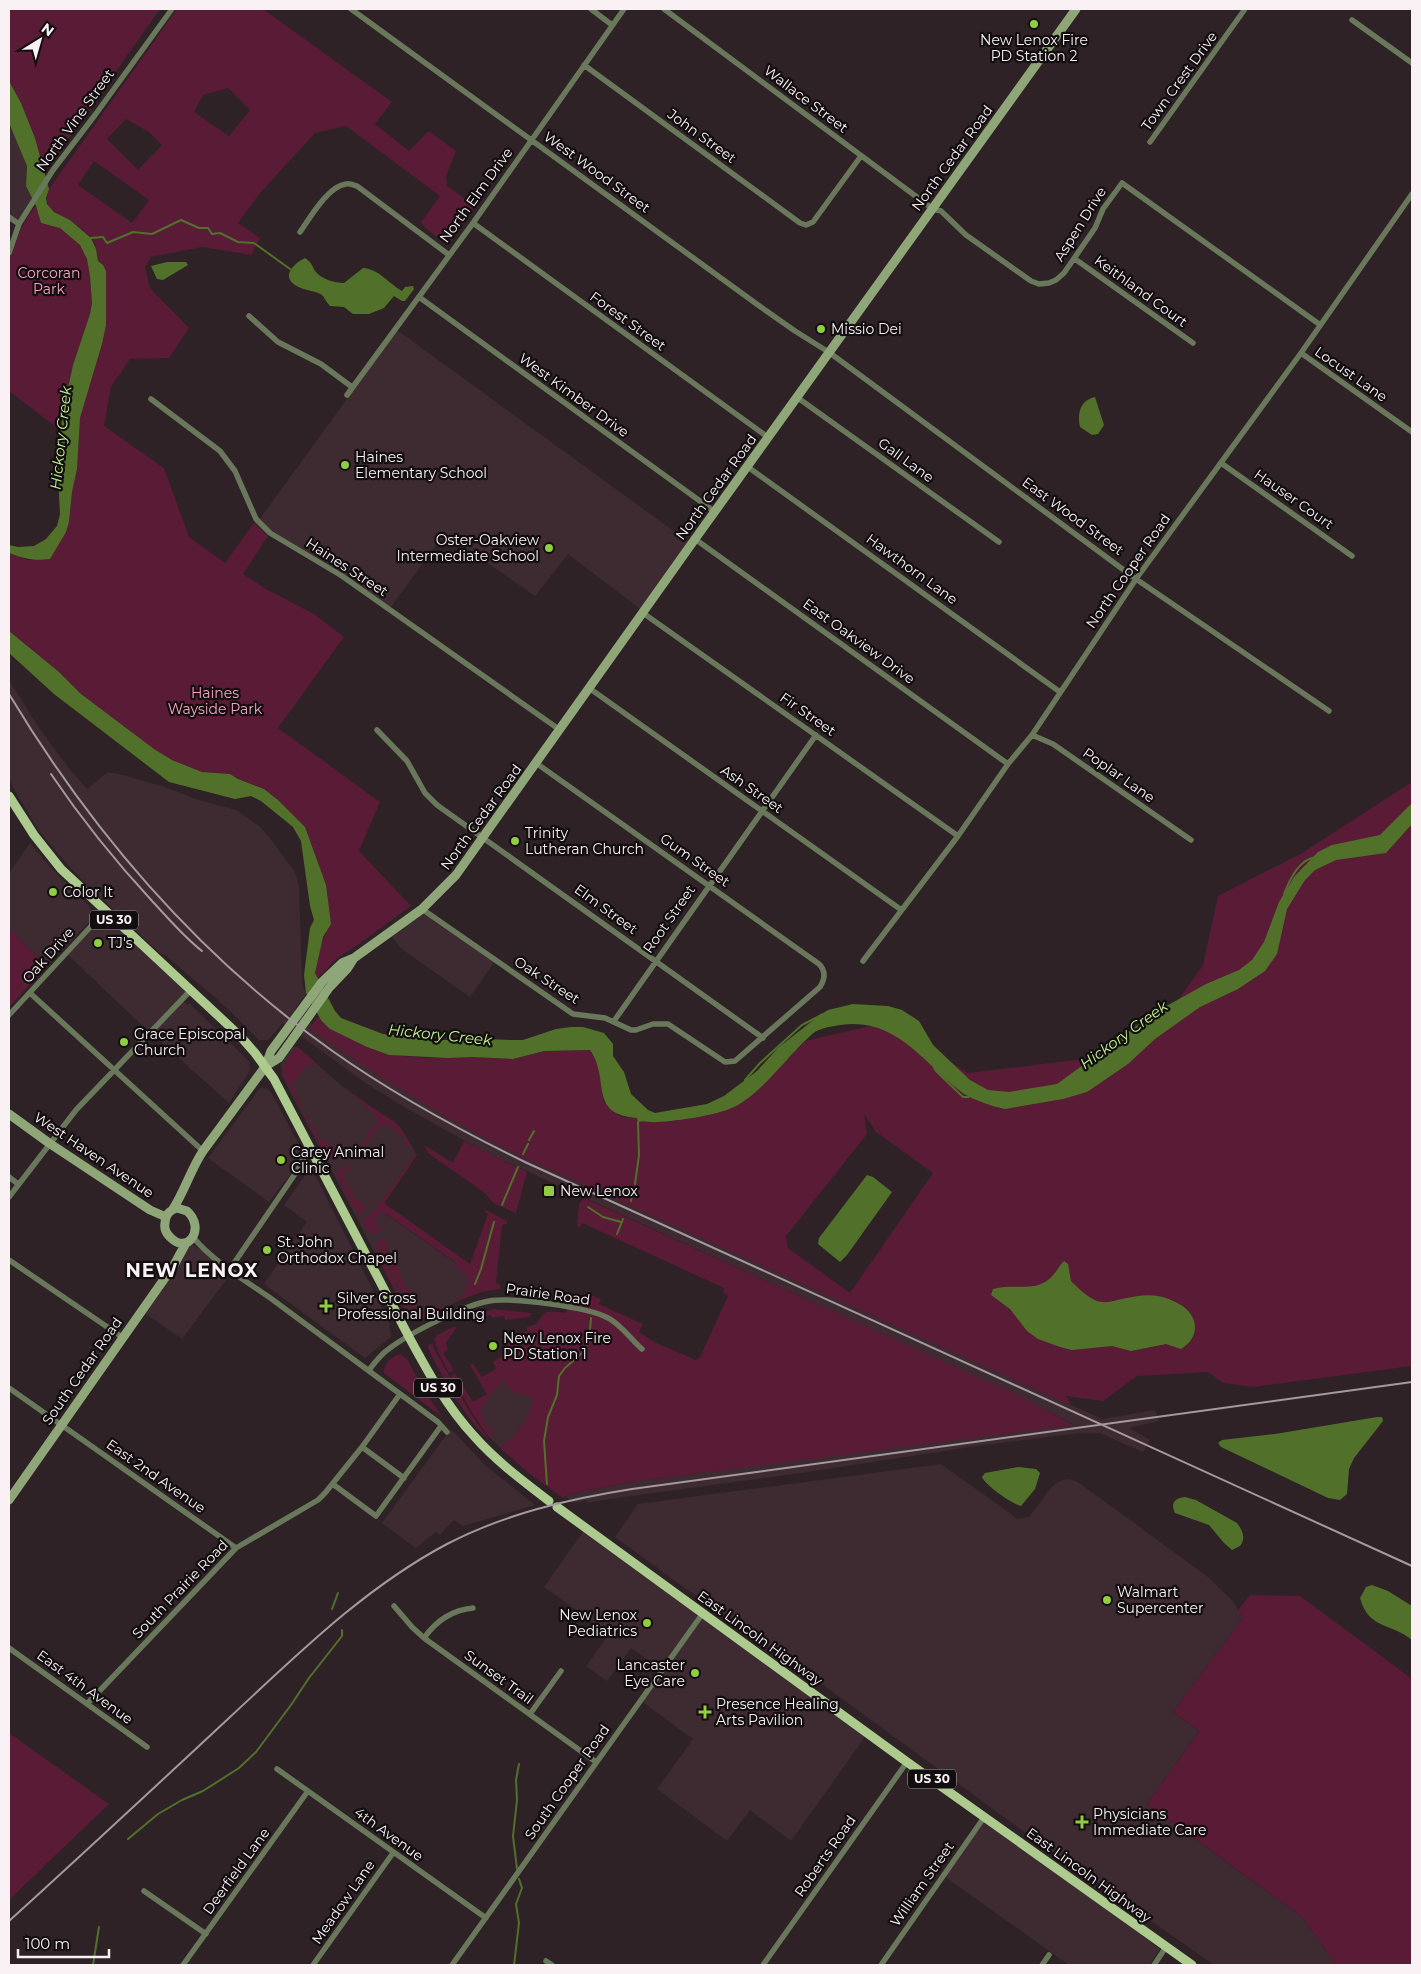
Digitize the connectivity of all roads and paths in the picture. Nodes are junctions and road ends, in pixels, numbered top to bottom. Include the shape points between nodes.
1 (172, 9) edge
2 (351, 9) edge
3 (591, 9) edge
4 (624, 9) edge
5 (664, 9) edge
6 (1076, 9) edge
7 (1245, 9) edge
8 (1352, 20) dead end
9 (612, 25) junction
10 (1412, 64) edge
11 (584, 65) junction
12 (531, 140) junction
13 (1150, 142) dead end
14 (861, 156) junction
15 (1412, 194) edge
16 (933, 208) junction
17 (9, 217) edge
18 (473, 223) junction
19 (19, 224) junction
20 (300, 232) dead end
21 (9, 253) edge
22 (449, 255) junction
23 (1075, 259) junction
24 (419, 297) junction
25 (249, 316) dead end
26 (1319, 324) junction
27 (1193, 343) dead end
28 (830, 353) junction
29 (1300, 353) junction
30 (352, 388) junction
31 (347, 395) dead end
32 (151, 398) dead end
33 (798, 398) junction
34 (1412, 432) edge
35 (769, 438) junction
36 (1221, 463) junction
37 (748, 467) junction
38 (714, 512) junction
39 (695, 539) junction
40 (999, 542) dead end
41 (1352, 556) dead end
42 (1136, 578) junction
43 (643, 613) junction
44 (589, 688) junction
45 (1060, 692) junction
46 (1329, 711) dead end
47 (377, 730) dead end
48 (560, 730) junction
49 (816, 735) junction
50 (1032, 735) junction
51 (536, 762) junction
52 (1008, 764) junction
53 (9, 796) edge
54 (761, 811) junction
55 (483, 836) junction
56 (958, 836) junction
57 (1191, 840) dead end
58 (709, 885) junction
59 (422, 909) junction
60 (900, 909) junction
61 (105, 911) junction
62 (656, 961) junction
63 (863, 961) dead end
64 (332, 977) junction
65 (190, 991) junction
66 (30, 993) junction
67 (9, 1015) edge
68 (614, 1021) junction
69 (764, 1038) junction
70 (265, 1066) junction
71 (113, 1069) junction
72 (9, 1114) edge
73 (307, 1142) junction
74 (49, 1143) junction
75 (203, 1151) junction
76 (297, 1171) junction
77 (324, 1174) junction
78 (9, 1177) edge
79 (18, 1184) junction
80 (182, 1194) junction
81 (9, 1197) edge
82 (173, 1209) junction
83 (187, 1211) junction
84 (166, 1217) junction
85 (190, 1240) junction
86 (174, 1241) junction
87 (177, 1259) junction
88 (9, 1260) edge
89 (230, 1269) junction
90 (122, 1337) junction
91 (409, 1337) junction
92 (642, 1349) dead end
93 (369, 1370) junction
94 (9, 1388) edge
95 (400, 1394) junction
96 (61, 1425) junction
97 (441, 1426) junction
98 (448, 1432) dead end
99 (362, 1447) junction
100 (404, 1478) junction
101 (334, 1485) junction
102 (9, 1500) edge
103 (236, 1548) junction
104 (394, 1606) dead end
105 (473, 1608) dead end
106 (703, 1613) junction
107 (424, 1638) junction
108 (9, 1648) edge
109 (561, 1672) dead end
110 (87, 1704) junction
111 (530, 1714) junction
112 (147, 1747) dead end
113 (596, 1762) junction
114 (907, 1762) junction
115 (277, 1770) dead end
116 (308, 1791) junction
117 (985, 1816) junction
118 (393, 1852) junction
119 (144, 1891) dead end
120 (486, 1918) junction
121 (206, 1934) junction
122 (1166, 1947) junction
123 (1049, 1956) dead end
124 (183, 1965) edge
125 (313, 1965) edge
126 (452, 1965) edge
127 (763, 1965) edge
128 (881, 1965) edge
129 (1042, 1965) edge
130 (1154, 1965) edge
131 (1192, 1965) edge

1 - 19 street, North Vine Street via 53,170
2 - 12 street, West Wood Street
3 - 9 street
4 - 9 street, North Elm Drive
5 - 14 street, Wallace Street
6 - 16 street, North Cedar Road
7 - 13 street, Town Crest Drive
8 - 10 street
9 - 11 street, North Elm Drive
11 - 12 street, North Elm Drive
11 - 14 street, John Street via 806,225 813,222
12 - 18 street, North Elm Drive
12 - 28 street, West Wood Street via 758,306
14 - 16 street, Wallace Street
15 - 26 street, North Cooper Road
16 - 23 street, Aspen Drive via 941,211 966,236 1039,284 1056,280
16 - 28 street, North Cedar Road
17 - 19 street
18 - 22 street, North Elm Drive
18 - 35 street, Forest Street
19 - 21 street, North Vine Street
20 - 22 street via 327,195 346,184 357,186
22 - 24 street, North Elm Drive
23 - 26 street, Aspen Drive via 1122,183
23 - 27 street, Keithland Court
24 - 30 street, North Elm Drive
24 - 38 street, West Kimber Drive
25 - 30 street via 278,342 321,364
26 - 29 street, North Cooper Road
28 - 33 street, North Cedar Road
28 - 42 street, East Wood Street
29 - 34 street, Locust Lane
29 - 36 street, North Cooper Road
30 - 31 street, North Elm Drive
32 - 48 street, Haines Street via 220,451 235,471 256,519 270,533 342,576
33 - 35 street, North Cedar Road
33 - 40 street, Gall Lane
35 - 37 street, North Cedar Road
36 - 41 street, Hauser Court
36 - 42 street, North Cooper Road
37 - 38 street, North Cedar Road
37 - 45 street, Hawthorn Lane
38 - 39 street, North Cedar Road
39 - 43 street, North Cedar Road
39 - 52 street, East Oakview Drive
42 - 45 street, North Cooper Road
42 - 46 street, East Wood Street
43 - 44 street, North Cedar Road
43 - 49 street, Fir Street
44 - 48 street, North Cedar Road
44 - 54 street, Ash Street
45 - 50 street, North Cooper Road
47 - 55 street, Elm Street via 407,761 425,793 437,805
48 - 51 street, North Cedar Road
49 - 54 street, Root Street
49 - 56 street, Fir Street
50 - 52 street, North Cooper Road
50 - 57 street, Poplar Lane via 1053,744
51 - 55 street, North Cedar Road
51 - 58 street, Gum Street
52 - 56 street, North Cooper Road
53 - 61 main road, US 30 via 42,847
54 - 58 street, Root Street
54 - 60 street, Ash Street
55 - 59 street, North Cedar Road via 447,886
55 - 62 street, Elm Street
56 - 60 street, North Cooper Road
58 - 62 street, Root Street
58 - 69 street, Gum Street via 823,968 820,987
59 - 64 street, North Cedar Road via 354,958 342,962
59 - 68 street, Oak Street via 573,1014
60 - 63 street, North Cooper Road
61 - 65 main road, US 30
61 - 66 street, Oak Drive
62 - 68 street, Root Street
62 - 69 street, Elm Street
64 - 70 street, North Cedar Road via 301,1010 271,1051
64 - 70 street, North Cedar Road via 279,1058
65 - 70 main road, US 30 via 241,1037
65 - 71 street
66 - 67 street, Oak Drive
66 - 71 street
68 - 69 street, Oak Street via 631,1030 668,1024 725,1062 735,1061
70 - 73 main road, US 30
70 - 75 street, North Cedar Road
71 - 74 street
71 - 75 street
72 - 74 street, West Haven Avenue
73 - 76 street via 305,1156
73 - 77 main road, US 30
74 - 79 street
74 - 84 street, West Haven Avenue via 150,1210
75 - 80 street, North Cedar Road
76 - 77 street via 310,1166
76 - 89 street
77 - 91 main road, US 30
78 - 79 street
79 - 81 street
80 - 82 street, North Cedar Road
80 - 83 street
82 - 83 street
82 - 84 street
83 - 85 street via 196,1224 196,1232
84 - 86 street via 166,1230
85 - 86 street
85 - 87 street, South Cedar Road
85 - 89 street
86 - 87 street
87 - 90 street, South Cedar Road
88 - 90 street
89 - 93 street
90 - 96 street, South Cedar Road
91 - 92 street, Prairie Road via 466,1309 496,1300 587,1310 609,1318
91 - 93 street, Prairie Road via 389,1349
91 - 106 main road, East Lincoln Highway / US 30 via 451,1408 472,1435 508,1469
93 - 95 street
94 - 96 street, East 2nd Avenue
95 - 97 street
95 - 99 street, South Prairie Road
96 - 102 street, South Cedar Road
96 - 103 street, East 2nd Avenue
97 - 98 street
97 - 100 street
99 - 100 street
99 - 101 street, South Prairie Road
100 - 101 street via 376,1516
101 - 103 street, South Prairie Road via 318,1500
103 - 110 street, South Prairie Road
104 - 107 street, Sunset Trail
105 - 107 street via 462,1609 443,1618
106 - 113 street, South Cooper Road
106 - 114 main road, East Lincoln Highway / US 30
107 - 111 street, Sunset Trail
108 - 110 street, East 4th Avenue
109 - 111 street
110 - 112 street, East 4th Avenue
111 - 113 street, Sunset Trail
113 - 120 street, South Cooper Road
114 - 117 main road, East Lincoln Highway / US 30
114 - 127 street, Roberts Road
115 - 116 street, 4th Avenue
116 - 118 street, 4th Avenue
116 - 121 street, Deerfield Lane
117 - 122 main road, East Lincoln Highway / US 30
117 - 128 street, William Street
118 - 120 street, 4th Avenue
118 - 125 street, Meadow Lane
119 - 121 street
120 - 126 street, South Cooper Road
121 - 124 street, Deerfield Lane
122 - 130 street
122 - 131 main road, East Lincoln Highway / US 30
123 - 129 street

